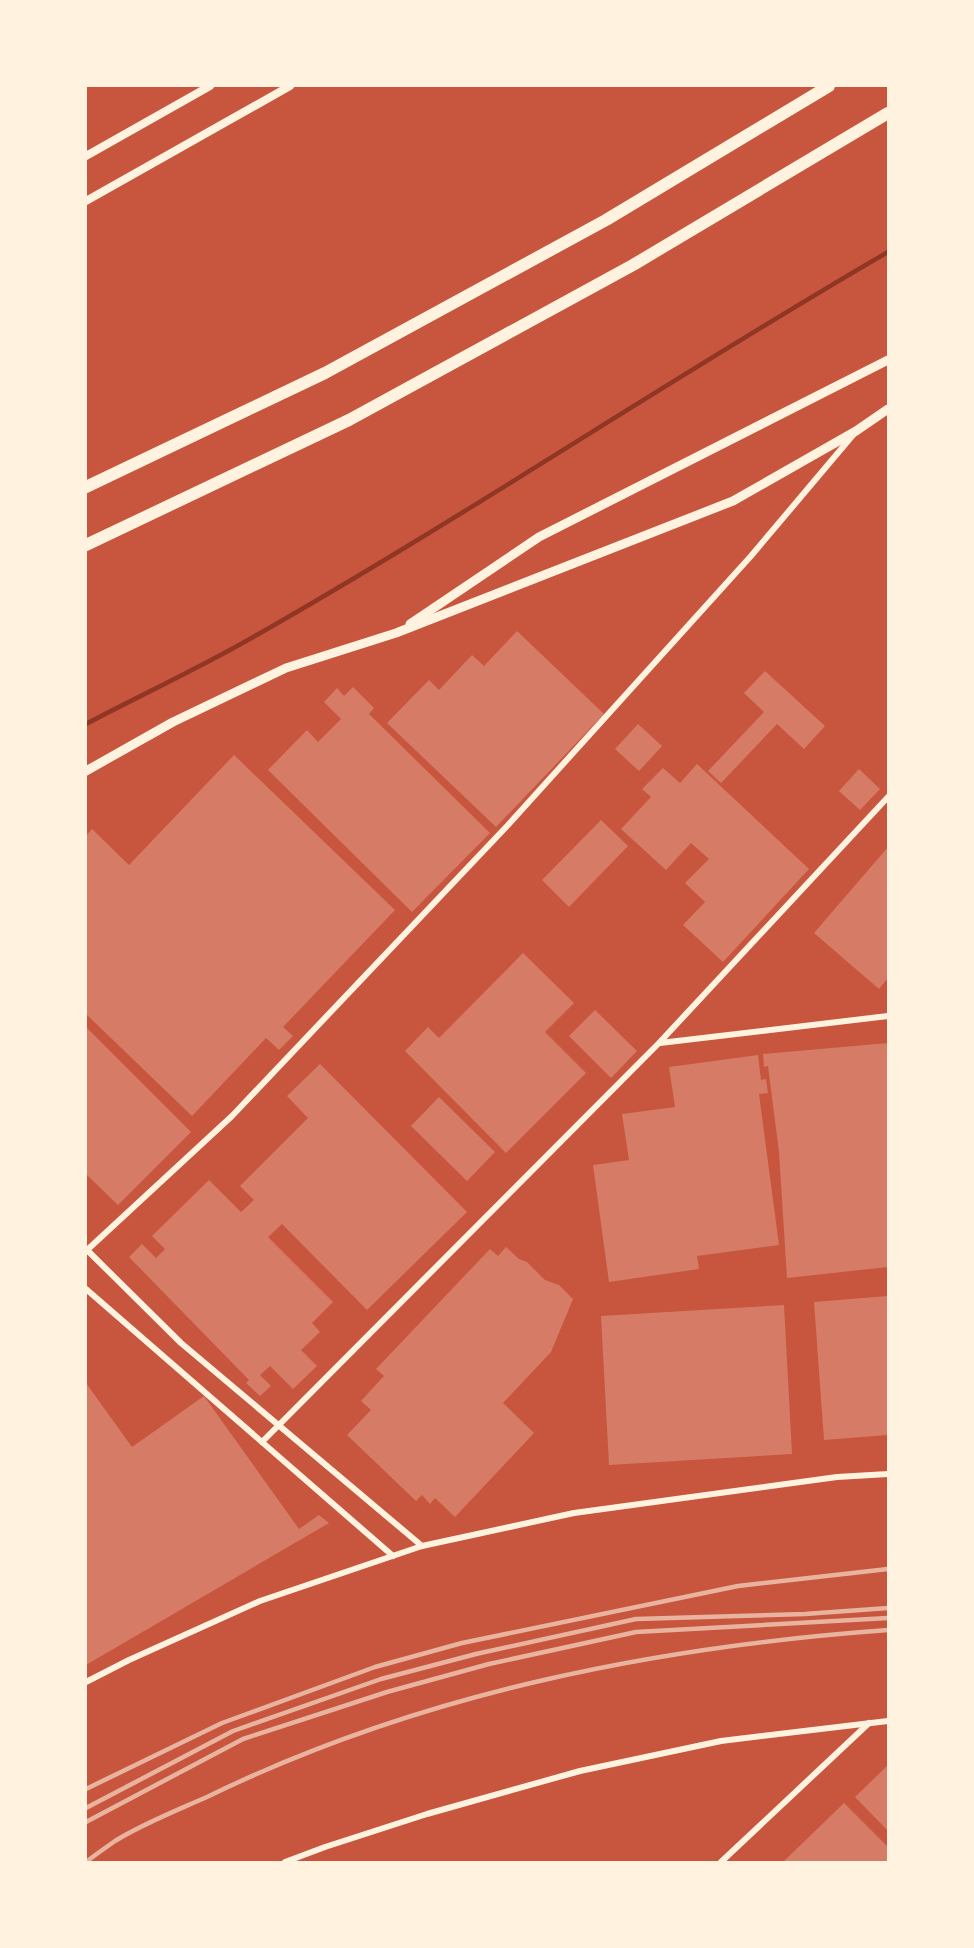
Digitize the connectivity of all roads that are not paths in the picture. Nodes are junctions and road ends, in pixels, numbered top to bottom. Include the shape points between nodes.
1 (210, 86) edge
2 (290, 86) edge
3 (829, 86) edge
4 (888, 113) edge
5 (86, 156) edge
6 (86, 201) edge
7 (888, 360) edge
8 (888, 409) edge
9 (856, 431) junction
10 (86, 487) edge
11 (86, 545) edge
12 (396, 633) junction
13 (86, 771) edge
14 (888, 797) edge
15 (888, 1016) edge
16 (659, 1044) junction
17 (86, 1250) edge
18 (86, 1289) edge
19 (278, 1426) junction
20 (262, 1442) junction
21 (888, 1474) edge
22 (422, 1546) junction
23 (393, 1556) junction
24 (86, 1682) edge
25 (888, 1721) edge
26 (870, 1722) junction
27 (285, 1863) edge
28 (721, 1863) edge

1 - 5 street
2 - 6 street
3 - 10 highway via 606,220 325,373
4 - 11 highway via 633,266 349,420
7 - 12 main road via 539,537
8 - 9 main road
9 - 12 main road via 734,501
9 - 17 street via 758,549 508,825 232,1116
12 - 13 main road via 286,668 173,722
14 - 16 street
15 - 16 street
16 - 19 street
17 - 19 street via 181,1343
18 - 20 street
19 - 20 street
19 - 22 street
20 - 23 street
21 - 22 street via 837,1477 574,1513
22 - 23 street
23 - 24 street via 260,1601
25 - 26 street
26 - 27 street via 721,1741 580,1771 427,1814
26 - 28 street

